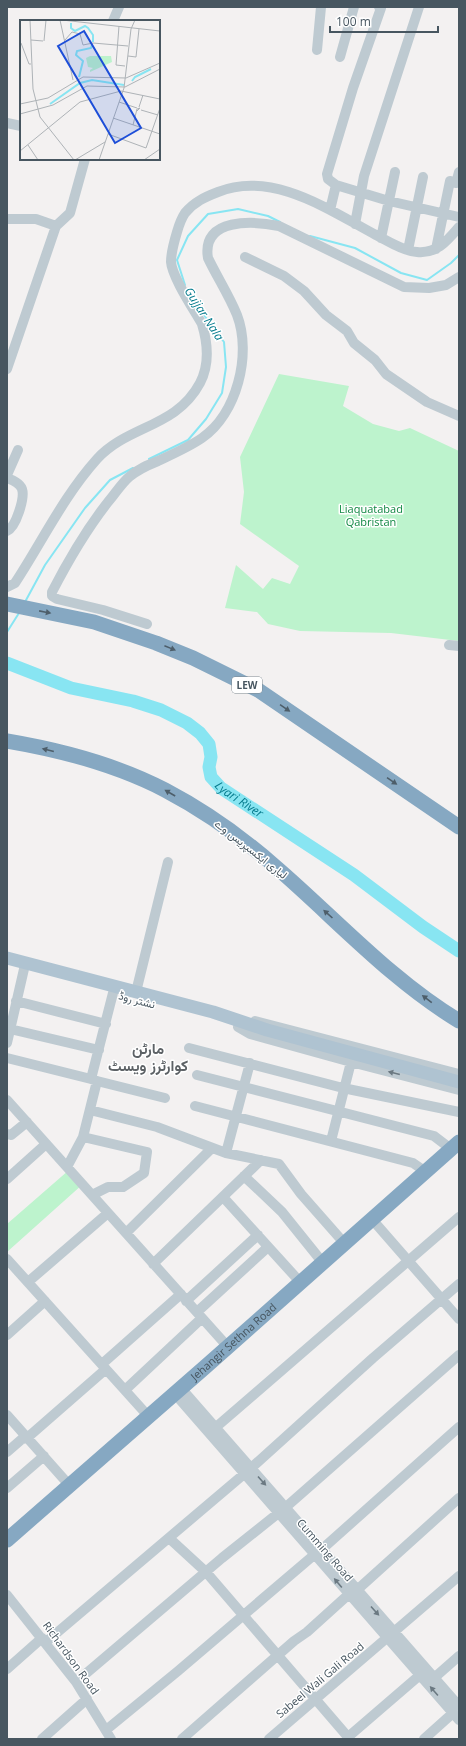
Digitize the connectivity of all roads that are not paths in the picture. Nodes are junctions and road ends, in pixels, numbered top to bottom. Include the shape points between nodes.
1 (120, 7) edge
2 (321, 7) edge
3 (354, 7) edge
4 (379, 7) edge
5 (419, 7) edge
6 (114, 20) edge
7 (317, 50) dead end
8 (340, 57) dead end
9 (7, 123) edge
10 (20, 126) edge
11 (85, 160) edge
12 (395, 172) dead end
13 (459, 172) edge
14 (423, 177) dead end
15 (336, 185) junction
16 (361, 193) junction
17 (389, 201) junction
18 (417, 208) junction
19 (330, 210) junction
20 (443, 214) junction
21 (459, 217) edge
22 (7, 219) edge
23 (354, 224) junction
24 (56, 226) junction
25 (459, 227) edge
26 (381, 238) junction
27 (436, 249) junction
28 (408, 250) junction
29 (245, 257) dead end
30 (459, 278) edge
31 (7, 369) edge
32 (459, 416) edge
33 (18, 450) dead end
34 (7, 476) edge
35 (7, 531) edge
36 (7, 587) edge
37 (7, 604) edge
38 (147, 624) dead end
39 (7, 741) edge
40 (459, 826) edge
41 (168, 862) dead end
42 (7, 958) edge
43 (7, 965) edge
44 (24, 969) junction
45 (136, 992) junction
46 (113, 993) junction
47 (16, 1001) junction
48 (459, 1021) edge
49 (106, 1024) junction
50 (239, 1025) junction
51 (10, 1029) junction
52 (7, 1043) edge
53 (189, 1048) dead end
54 (99, 1050) junction
55 (7, 1058) edge
56 (351, 1062) junction
57 (250, 1063) junction
58 (459, 1074) edge
59 (197, 1075) dead end
60 (94, 1080) junction
61 (459, 1082) edge
62 (244, 1087) junction
63 (344, 1088) junction
64 (459, 1090) edge
65 (165, 1098) dead end
66 (7, 1100) edge
67 (195, 1106) dead end
68 (90, 1110) junction
69 (337, 1111) junction
70 (459, 1112) edge
71 (236, 1115) junction
72 (27, 1122) junction
73 (7, 1134) edge
74 (83, 1137) junction
75 (331, 1140) junction
76 (46, 1144) junction
77 (212, 1148) junction
78 (456, 1149) edge
79 (226, 1153) junction
80 (261, 1160) junction
81 (67, 1167) junction
82 (426, 1172) junction
83 (244, 1176) junction
84 (7, 1179) edge
85 (92, 1195) junction
86 (223, 1197) junction
87 (108, 1213) junction
88 (459, 1217) edge
89 (377, 1225) junction
90 (126, 1233) junction
91 (258, 1235) junction
92 (345, 1244) junction
93 (268, 1247) junction
94 (7, 1258) edge
95 (408, 1261) junction
96 (323, 1263) junction
97 (153, 1264) junction
98 (28, 1282) junction
99 (301, 1283) junction
100 (459, 1284) edge
101 (184, 1297) junction
102 (442, 1299) junction
103 (45, 1301) junction
104 (199, 1315) junction
105 (459, 1319) edge
106 (7, 1335) edge
107 (228, 1347) junction
108 (459, 1355) edge
109 (104, 1366) junction
110 (125, 1390) junction
111 (180, 1394) junction
112 (7, 1415) edge
113 (149, 1417) junction
114 (459, 1426) edge
115 (215, 1428) junction
116 (27, 1438) junction
117 (7, 1452) edge
118 (44, 1456) junction
119 (247, 1471) junction
120 (70, 1486) junction
121 (7, 1488) edge
122 (459, 1498) edge
123 (282, 1510) junction
124 (169, 1538) junction
125 (7, 1540) edge
126 (7, 1551) edge
127 (318, 1552) junction
128 (206, 1572) junction
129 (459, 1576) edge
130 (352, 1592) junction
131 (7, 1595) edge
132 (243, 1616) junction
133 (391, 1635) junction
134 (44, 1640) junction
135 (278, 1656) junction
136 (459, 1656) edge
137 (7, 1668) edge
138 (420, 1675) junction
139 (434, 1678) junction
140 (76, 1682) junction
141 (87, 1699) junction
142 (316, 1699) junction
143 (457, 1713) edge
144 (106, 1730) junction
145 (349, 1738) edge
146 (42, 1739) edge
147 (111, 1739) edge
148 (182, 1739) edge
149 (268, 1739) edge
150 (424, 1739) edge

1 - 6 street
2 - 7 street
3 - 8 street
4 - 15 street via 381,8 327,174 328,179
5 - 16 street via 364,176
9 - 10 street
11 - 24 street via 70,213
12 - 17 street
13 - 20 street via 456,182 450,181
14 - 18 street
15 - 16 street
15 - 19 street
16 - 17 street
16 - 23 street
17 - 18 street
17 - 26 street
18 - 20 street
18 - 28 street
19 - 23 street
19 - 36 street via 292,192 268,187 241,186 226,188 198,201 188,209 175,238 171,264 202,324 207,353 207,365 202,378 190,398 173,414 122,440 103,453 64,502 15,583
20 - 21 street
20 - 27 street
22 - 24 street via 36,219
23 - 26 street
24 - 31 street
25 - 27 street
26 - 28 street
27 - 28 street via 432,252
29 - 32 street via 284,276 304,291 326,315 347,331 354,343 375,360 386,374 427,402
30 - 38 street via 446,285 429,288 404,287 279,226 260,222 231,225 210,238 208,258 237,315 241,334 240,376 233,398 218,423 203,438 130,476 87,531 52,592 52,596 57,599
33 - 34 street
34 - 35 street via 22,489 22,504 12,528
37 -> 40 highway, LEW via 94,622 156,643 206,664 258,690
48 -> 39 highway, لیاری ایکسپریس وے via 398,977 260,853 204,813 165,790 122,772 31,745
41 - 45 street
42 - 45 main road, نشتر روڈ
43 - 44 main road, نشتر روڈ
44 - 46 main road, نشتر روڈ
44 - 47 street
45 - 50 main road, نشتر روڈ
46 - 49 street
46 - 50 main road, نشتر روڈ
47 - 49 street
47 - 51 street
49 - 54 street
50 - 56 street, نشتر روڈ via 250,1034
50 - 58 street, نشتر روڈ via 260,1021
50 - 61 main road, نشتر روڈ via 267,1030
51 - 52 street
51 - 54 street
53 - 57 street
54 - 60 street
55 - 60 street
56 - 63 street
64 -> 56 street, نشتر روڈ
57 - 62 street
57 - 63 street
59 - 62 street
60 - 65 street
60 - 68 street
62 - 69 street
62 - 71 street
63 - 69 street
63 - 70 street
66 - 72 street
67 - 71 street
68 - 74 street
68 - 77 street via 157,1127
69 - 75 street
69 - 78 street via 434,1136
71 - 75 street
71 - 79 street
72 - 73 street via 11,1135
72 - 76 street
74 - 81 street
74 - 85 street via 147,1152 144,1173 123,1187 108,1187
75 - 82 street via 413,1163
76 - 81 street
76 - 84 street
77 - 79 street
77 - 90 street
78 - 82 highway, Jehangir Sethna Road
78 - 89 highway, Jehangir Sethna Road
79 - 80 street
80 - 83 street
80 - 92 street via 279,1164 301,1194
81 - 85 street
82 - 92 highway, Jehangir Sethna Road
83 - 86 street
83 - 96 street via 282,1212
85 - 87 street
86 - 91 street
86 - 97 street
87 - 90 street
87 - 98 street
88 - 95 street
89 - 95 street
89 - 111 highway, Jehangir Sethna Road
90 - 97 street
91 - 93 street
91 - 101 street
92 - 96 highway, Jehangir Sethna Road
93 - 99 street
93 - 104 street
94 - 98 street
95 - 102 street
95 - 115 street
96 - 99 highway, Jehangir Sethna Road
97 - 101 street
98 - 103 street
99 - 107 highway, Jehangir Sethna Road
100 - 102 street
101 - 104 street
101 - 109 street
102 - 105 street
102 - 119 street
103 - 106 street
103 - 109 street
104 - 107 street
104 - 110 street
107 - 111 highway, Jehangir Sethna Road
108 - 123 street
109 - 110 street
109 - 116 street
110 - 113 street
111 - 113 highway, Jehangir Sethna Road
111 - 115 street, Cumming Road
111 - 119 street, Cumming Road
111 - 126 highway, Jehangir Sethna Road
112 - 116 street
113 - 120 highway, Jehangir Sethna Road
114 - 127 street
115 - 119 street, Cumming Road
116 - 117 street via 22,1439
116 - 118 street
118 - 120 street
118 - 121 street
119 - 123 street, Cumming Road
119 - 124 street
120 - 125 highway, Jehangir Sethna Road
122 - 130 street
123 - 127 street, Cumming Road
123 - 128 street
124 - 128 street
124 - 134 street
127 - 130 street, Cumming Road
127 - 132 street
128 - 132 street
128 - 140 street
129 - 133 street, Sabeel Wali Gali Road
130 - 133 street, Cumming Road
130 - 135 street
131 - 134 street, Richardson Road
132 - 135 street
132 - 144 street
133 - 138 street, Cumming Road
133 - 139 street, Cumming Road
133 - 142 street, Sabeel Wali Gali Road
134 - 137 street
134 - 140 street, Richardson Road
135 - 142 street
135 - 148 street
136 - 139 street
143 -> 138 street, Cumming Road
138 - 145 street
139 - 143 street, Cumming Road
140 - 141 street, Richardson Road
141 - 144 street, Richardson Road
141 - 146 street
142 - 145 street
142 - 149 street, Sabeel Wali Gali Road
143 - 150 street
144 - 147 street, Richardson Road

